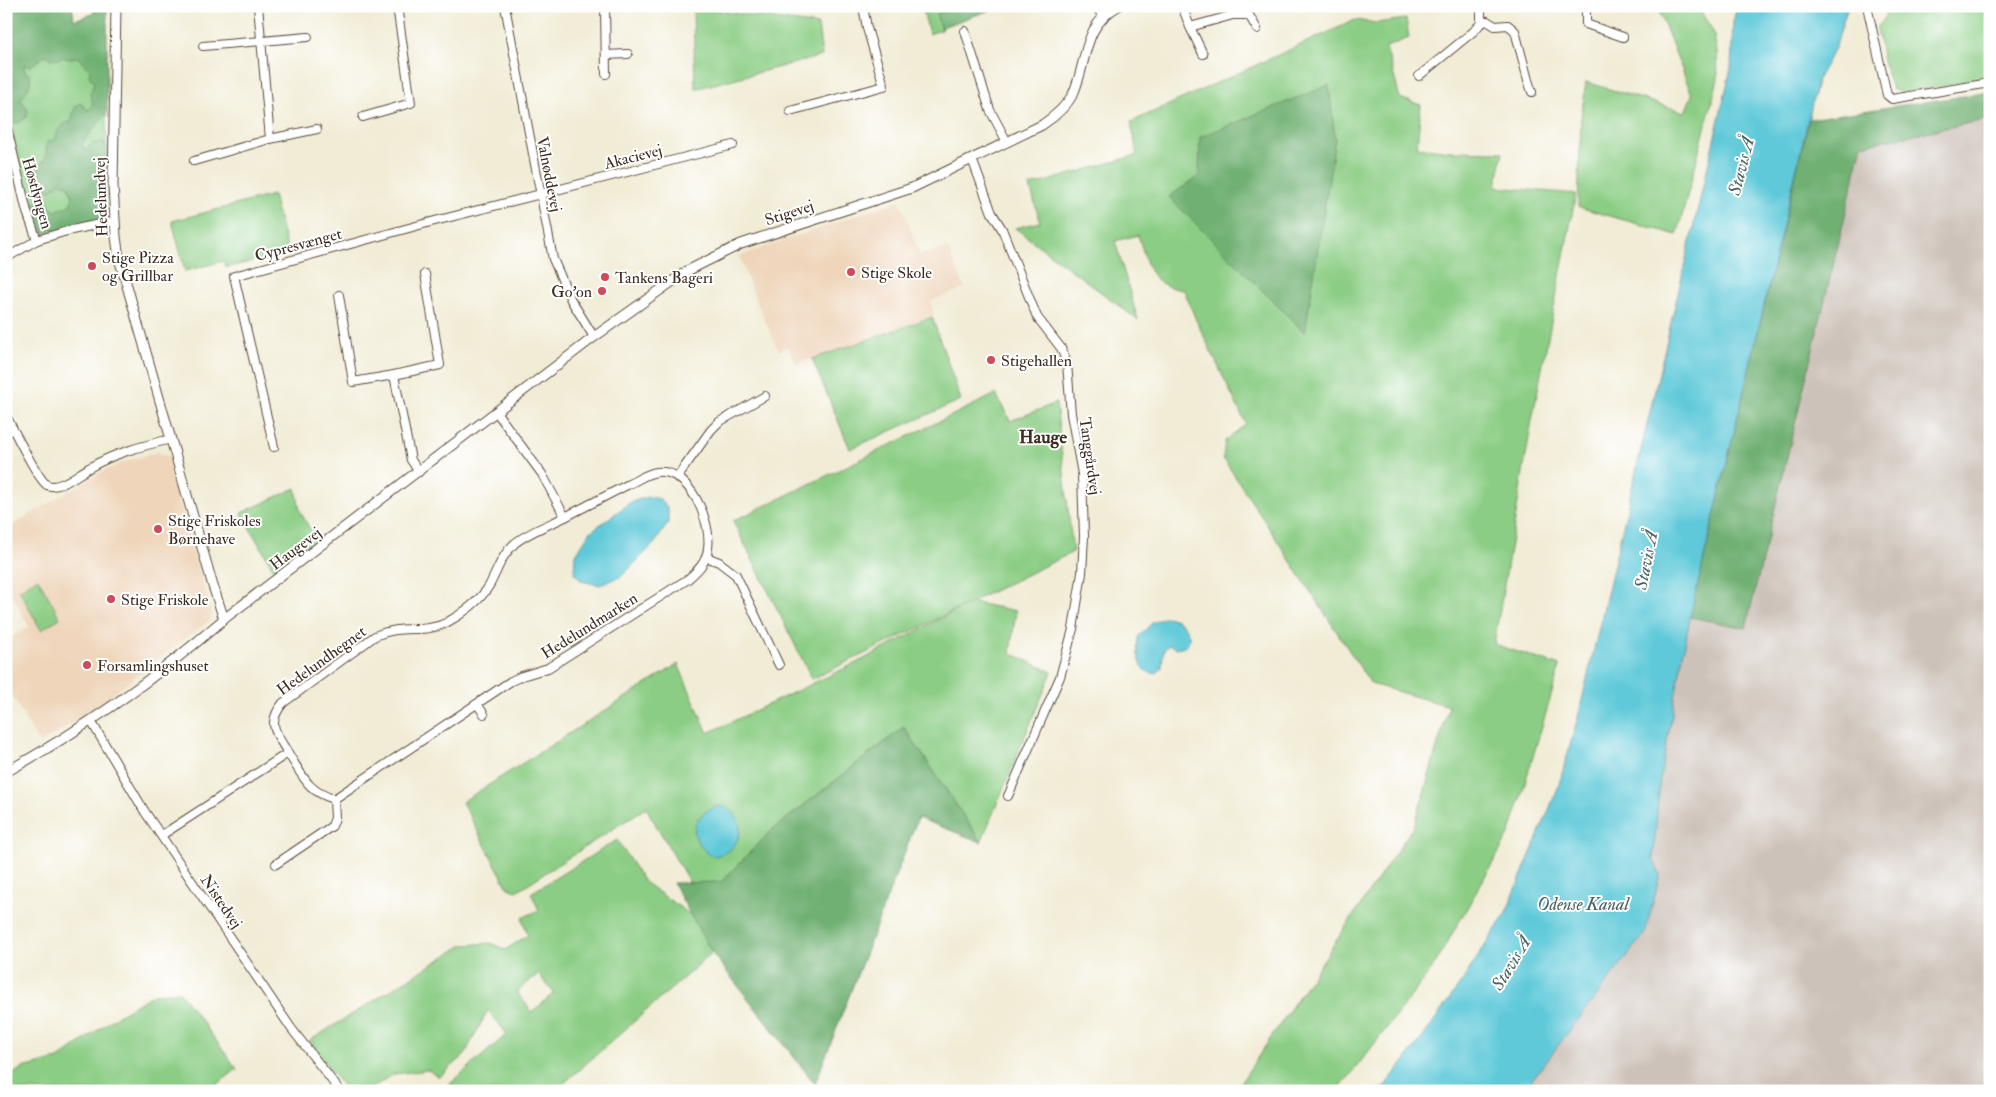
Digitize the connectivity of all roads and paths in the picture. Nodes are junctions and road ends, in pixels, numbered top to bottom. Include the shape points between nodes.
1 (116, 6) edge
2 (258, 6) edge
3 (397, 6) edge
4 (505, 6) edge
5 (605, 6) edge
6 (863, 6) edge
7 (1095, 6) edge
8 (1118, 6) edge
9 (1182, 6) edge
10 (1481, 6) edge
11 (1586, 6) edge
12 (1867, 6) edge
13 (1104, 17) junction
14 (1481, 23) junction
15 (1190, 27) junction
16 (1257, 29) dead end
17 (965, 31) dead end
18 (308, 37) dead end
19 (1623, 37) dead end
20 (261, 41) junction
21 (203, 46) dead end
22 (628, 54) dead end
23 (1203, 54) dead end
24 (606, 55) junction
25 (606, 74) dead end
26 (1419, 76) dead end
27 (1990, 83) edge
28 (1532, 92) dead end
29 (790, 112) dead end
30 (363, 117) dead end
31 (6, 124) edge
32 (317, 128) dead end
33 (270, 139) junction
34 (1006, 142) junction
35 (733, 145) dead end
36 (972, 159) junction
37 (194, 161) dead end
38 (540, 195) junction
39 (114, 221) junction
40 (37, 240) junction
41 (6, 258) edge
42 (425, 274) dead end
43 (339, 295) dead end
44 (594, 337) junction
45 (394, 375) junction
46 (765, 396) dead end
47 (497, 413) junction
48 (6, 416) edge
49 (171, 439) junction
50 (274, 447) dead end
51 (419, 472) junction
52 (678, 476) junction
53 (564, 517) junction
54 (707, 553) junction
55 (224, 619) junction
56 (780, 665) dead end
57 (477, 704) junction
58 (484, 714) dead end
59 (91, 721) junction
60 (288, 753) junction
61 (6, 772) edge
62 (1008, 796) dead end
63 (334, 799) junction
64 (162, 836) junction
65 (276, 864) dead end
66 (340, 1091) edge

1 - 39 street, Hedelundvej
2 - 20 street
3 - 30 street via 411,102
4 - 38 street, Valnøddevej
5 - 24 street
6 - 29 street via 884,86
7 - 13 street
8 - 13 street, Stigevej
9 - 15 street
10 - 14 street
11 - 19 street via 1586,24
12 - 27 street via 1888,94 1892,99
13 - 34 street, Stigevej via 1090,36 1072,95 1063,107 1042,124
14 - 26 street
14 - 28 street via 1508,25 1515,31
15 - 16 street via 1233,15 1249,15
15 - 23 street
17 - 34 street via 990,110
18 - 20 street
20 - 21 street
20 - 33 street
22 - 24 street
24 - 25 street
31 - 40 street, Høstlyngen
32 - 33 street
33 - 37 street
34 - 36 street, Stigevej
35 - 38 street, Akacievej
36 - 44 street, Stigevej via 912,188 731,248 687,271
36 - 62 street, Tanggårdvej via 1036,317 1061,348 1067,363 1071,414 1082,474 1082,573 1073,629 1060,677
38 - 44 street, Valnøddevej via 553,258 571,300
38 - 50 street, Cypresvænget via 234,276
39 - 40 street, Høstlyngen via 67,230
39 - 49 street, Hedelundvej via 119,258
40 - 41 street, Høstlyngen
42 - 45 street via 440,365
43 - 45 street via 353,382
44 - 47 street, Haugevej
45 - 51 street via 411,460
46 - 52 street via 719,422
47 - 51 street, Haugevej
47 - 53 street via 542,474
48 - 49 street via 43,481 54,486 134,448
49 - 55 street, Hedelundvej
51 - 55 street, Haugevej
52 - 53 street, Hedelundhegnet via 656,472
52 - 54 street via 690,489 703,514 707,525
53 - 60 street, Hedelundhegnet via 515,544 502,559 485,593 446,623 423,629 388,630 375,636 283,703 275,714 273,726
54 - 56 street via 736,575
54 - 57 street, Hedelundmarken via 699,569 682,582 548,668 516,678
55 - 59 street, Haugevej via 179,657
57 - 58 street
57 - 63 street, Hedelundmarken
59 - 61 street, Haugevej
59 - 64 street, Nistedvej
60 - 63 street via 311,788
60 - 64 street
63 - 65 street via 336,818 332,826
64 - 66 street, Nistedvej via 291,1028

